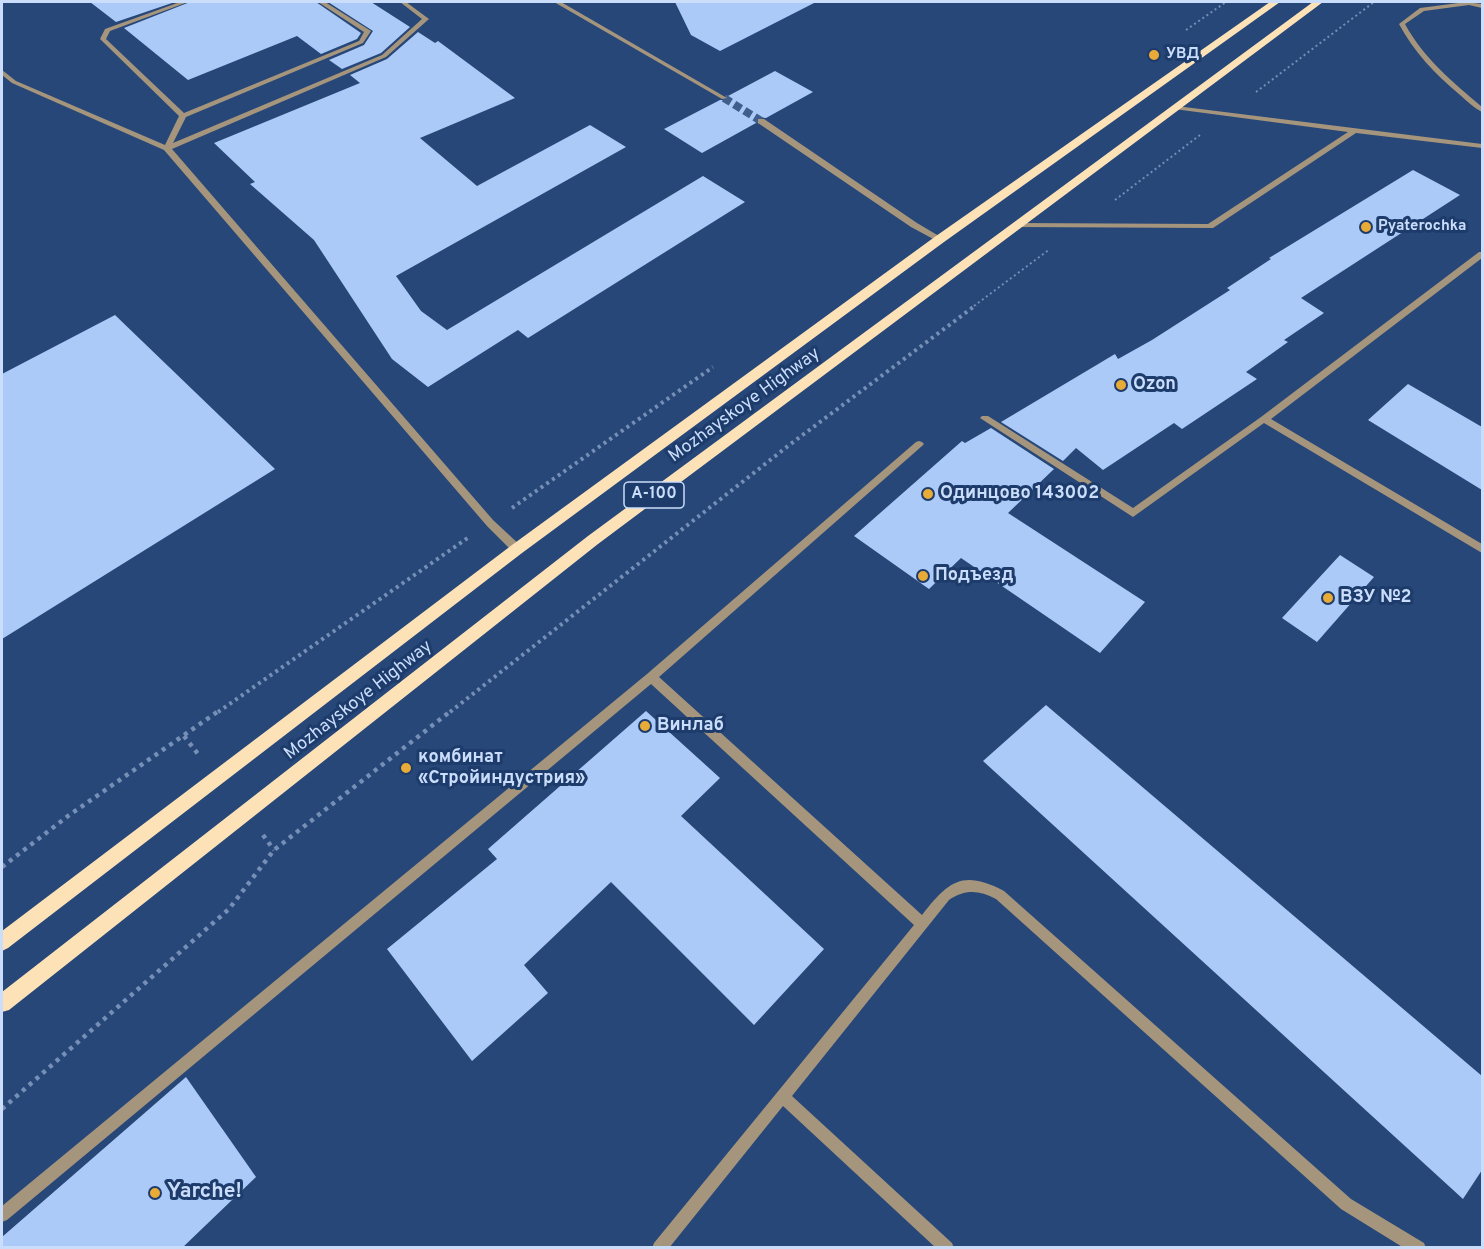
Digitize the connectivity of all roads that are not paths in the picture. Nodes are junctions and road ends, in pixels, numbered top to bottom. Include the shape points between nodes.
1 (185, 2) edge
2 (321, 2) edge
3 (403, 2) edge
4 (557, 2) edge
5 (1275, 2) edge
6 (1318, 2) edge
7 (1482, 6) edge
8 (2, 72) edge
9 (724, 98) tunnel mouth
10 (1176, 108) junction
11 (1482, 110) edge
12 (183, 116) junction
13 (761, 121) tunnel mouth
14 (1354, 131) junction
15 (1482, 146) edge
16 (167, 148) junction
17 (1018, 225) junction
18 (940, 239) junction
19 (1482, 255) edge
20 (985, 418) dead end
21 (1264, 419) junction
22 (919, 444) dead end
23 (517, 549) junction
24 (1482, 549) edge
25 (651, 677) junction
26 (922, 924) junction
27 (2, 942) edge
28 (2, 1002) edge
29 (783, 1097) junction
30 (2, 1215) edge
31 (659, 1248) edge
32 (947, 1248) edge
33 (1419, 1248) edge

1 - 12 lane via 108,30 103,39
2 - 12 lane via 368,31 361,42
3 - 16 lane via 426,19 384,56
4 - 9 lane
5 - 18 main road, Mozhayskoye Highway / А-100
6 - 10 main road, Mozhayskoye Highway / А-100
7 - 11 lane via 1469,3 1422,9 1402,24 1413,46
8 - 16 lane via 14,82
10 - 14 lane
10 - 17 main road, Mozhayskoye Highway / А-100
12 - 16 lane
13 - 18 lane
14 - 15 lane
14 - 17 lane via 1210,226
16 - 23 lane via 490,523
17 - 28 main road, Mozhayskoye Highway / А-100 via 593,540
18 - 23 main road, Mozhayskoye Highway / А-100
19 - 21 lane
20 - 21 lane via 1133,513
21 - 24 lane
22 - 25 lane
23 - 27 main road, Mozhayskoye Highway / А-100
25 - 26 lane
25 - 30 lane
26 - 29 lane
26 - 33 lane via 956,887 986,887 1000,896 1346,1204
29 - 31 lane
29 - 32 lane

